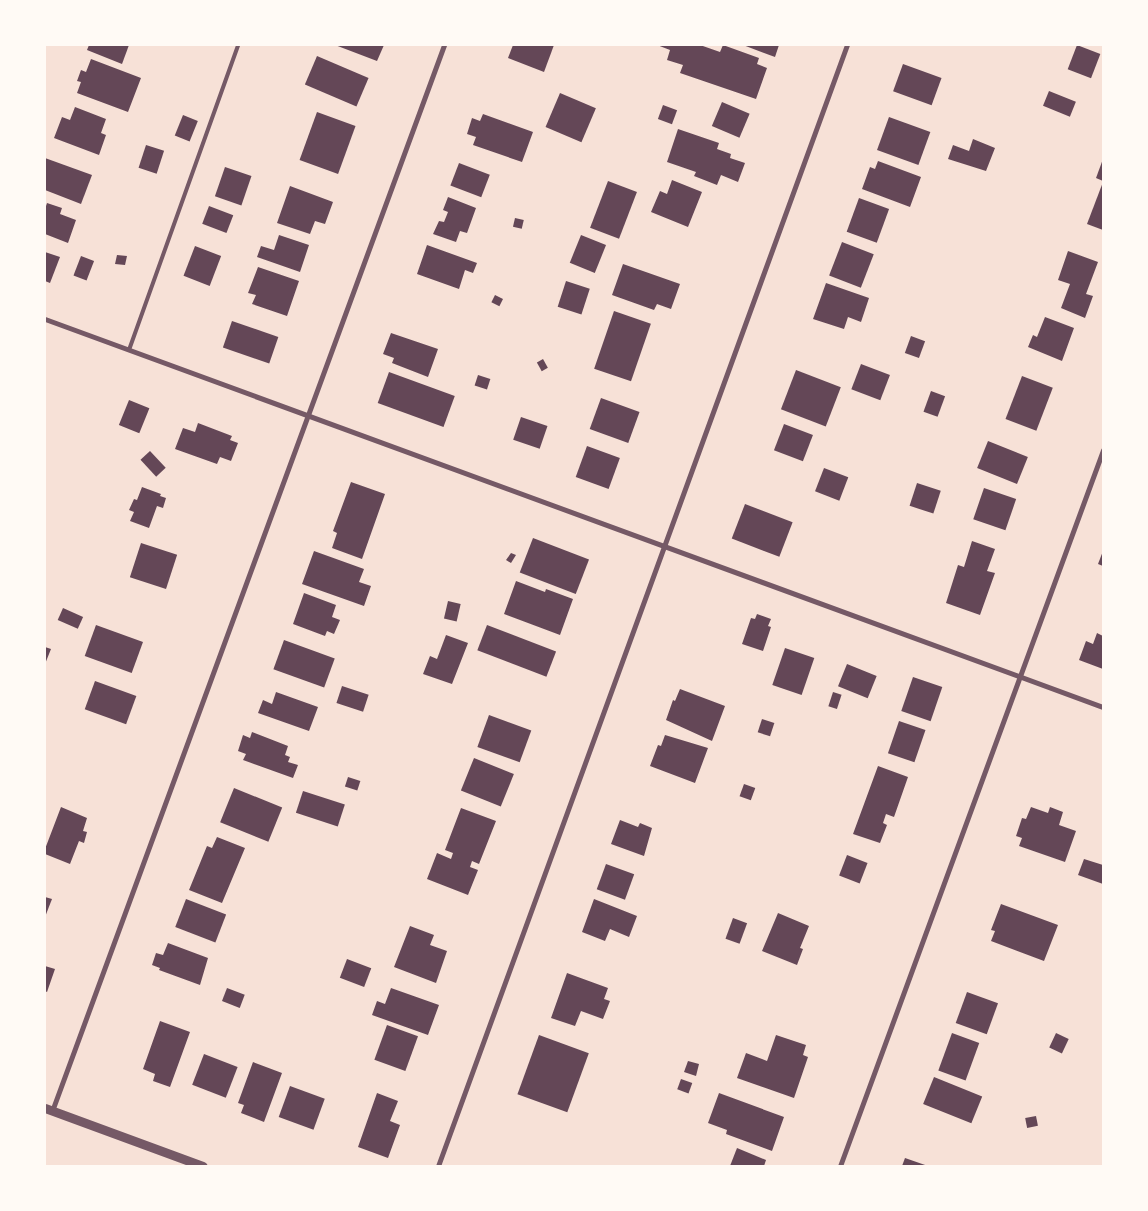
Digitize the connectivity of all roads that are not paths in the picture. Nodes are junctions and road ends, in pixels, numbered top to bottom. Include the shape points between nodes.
1 (238, 45) edge
2 (444, 45) edge
3 (848, 45) edge
4 (45, 319) edge
5 (129, 350) junction
6 (308, 415) junction
7 (1103, 450) edge
8 (664, 546) junction
9 (1020, 677) junction
10 (1103, 707) edge
11 (49, 1110) edge
12 (203, 1166) edge
13 (438, 1166) edge
14 (840, 1166) edge

1 - 5 lane
2 - 6 street
3 - 8 street
4 - 5 street
5 - 6 street
6 - 8 street
6 - 11 street
7 - 9 street
8 - 9 street
8 - 13 street
9 - 10 street
9 - 14 street
11 - 12 street

